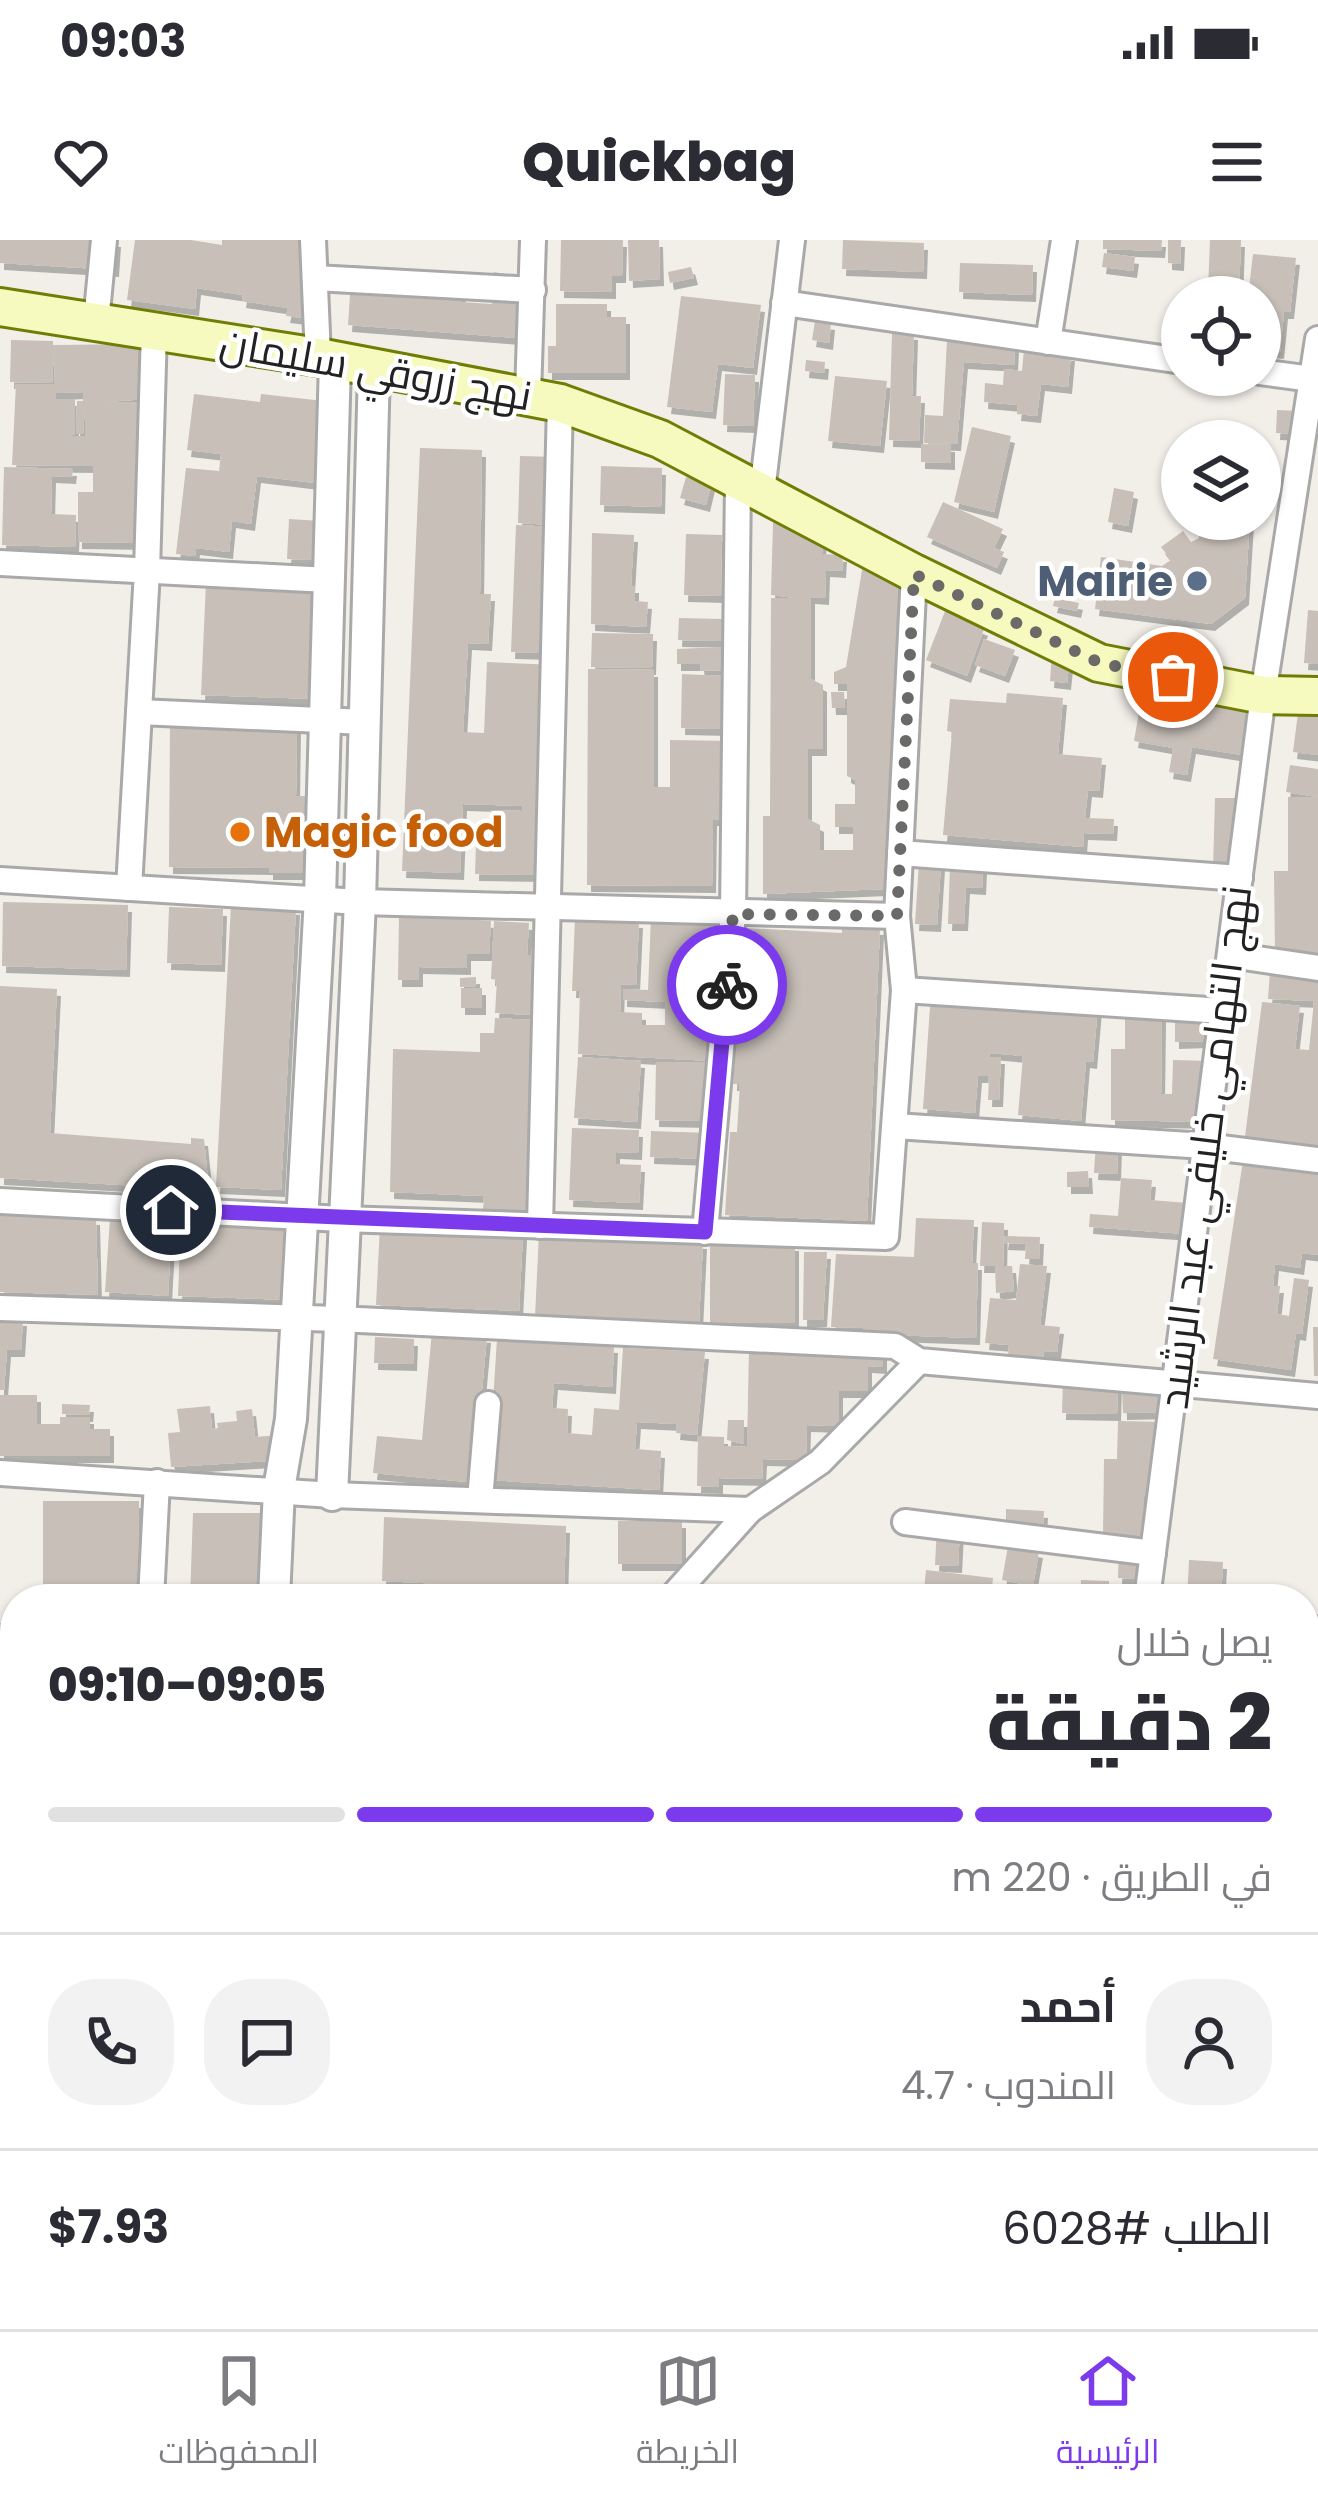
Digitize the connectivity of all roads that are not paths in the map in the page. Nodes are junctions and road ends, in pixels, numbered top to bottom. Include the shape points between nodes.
1 (104, 240) edge
2 (313, 240) edge
3 (533, 240) edge
4 (792, 240) edge
5 (1064, 240) edge
6 (315, 278) junction
7 (533, 290) junction
8 (784, 302) junction
9 (0, 308) edge
10 (97, 322) junction
11 (154, 330) junction
12 (1318, 339) edge
13 (1048, 342) junction
14 (1161, 358) edge
15 (327, 360) junction
16 (374, 369) junction
17 (1281, 375) edge
18 (1312, 379) junction
19 (544, 399) junction
20 (750, 486) junction
21 (0, 563) edge
22 (147, 571) junction
23 (914, 574) junction
24 (329, 580) junction
25 (1263, 695) junction
26 (1318, 696) edge
27 (139, 712) junction
28 (325, 722) junction
29 (364, 722) junction
30 (900, 853) junction
31 (1240, 878) junction
32 (0, 880) edge
33 (129, 888) junction
34 (320, 898) junction
35 (360, 902) junction
36 (550, 909) junction
37 (733, 914) junction
38 (897, 916) junction
39 (1230, 955) junction
40 (1318, 968) edge
41 (904, 990) junction
42 (1222, 1011) junction
43 (895, 1126) junction
44 (1205, 1146) junction
45 (1318, 1160) edge
46 (0, 1202) edge
47 (300, 1216) junction
48 (342, 1219) junction
49 (539, 1226) junction
50 (705, 1232) junction
51 (0, 1308) edge
52 (296, 1319) junction
53 (338, 1319) junction
54 (919, 1361) junction
55 (1175, 1384) junction
56 (1318, 1396) edge
57 (488, 1404) dead end
58 (0, 1473) edge
59 (157, 1482) junction
60 (279, 1489) junction
61 (332, 1495) junction
62 (480, 1500) junction
63 (750, 1510) junction
64 (905, 1522) dead end
65 (1153, 1552) junction
66 (152, 1584) edge
67 (275, 1584) edge
68 (683, 1584) edge
69 (1149, 1584) edge

1 - 10 street
2 - 6 street
3 - 7 street
4 - 8 street
5 - 13 street
6 - 7 street
6 - 15 street
7 - 19 street
8 - 13 street
8 - 20 street
9 - 10 main road, نهج زروقي سليمان
10 - 11 main road, نهج زروقي سليمان
11 - 15 main road, نهج زروقي سليمان
11 - 22 street
12 - 18 street, نهج التهامي خليفي عبد الرشيد
13 - 14 street
15 - 16 main road, نهج زروقي سليمان
15 - 24 street
16 - 19 main road, نهج زروقي سليمان
16 - 29 street
17 - 18 street
18 - 25 street, نهج التهامي خليفي عبد الرشيد
19 - 20 main road, نهج زروقي سليمان via 660,439
19 - 36 street
20 - 23 main road, نهج زروقي سليمان
20 - 37 street
21 - 22 street
22 - 24 street
22 - 27 street
23 - 25 main road, نهج زروقي سليمان via 1100,663
23 - 30 street
24 - 28 street
25 - 26 main road, نهج زروقي سليمان
25 - 31 street, نهج التهامي خليفي عبد الرشيد
27 - 28 street
27 - 33 street
28 - 29 street
28 - 34 street
29 - 35 street
30 - 31 street
30 - 38 street
31 - 39 street, نهج التهامي خليفي عبد الرشيد
32 - 33 street
33 - 34 street
34 - 35 street
34 - 47 street
35 - 36 street
35 - 48 street
36 - 37 street
36 - 49 street
37 - 38 street
37 - 50 street
38 - 41 street
39 - 40 street
39 - 42 street, نهج التهامي خليفي عبد الرشيد
41 - 42 street
41 - 43 street
42 - 44 street, نهج التهامي خليفي عبد الرشيد
43 - 44 street
43 - 50 street via 886,1237
44 - 45 street
44 - 55 street, نهج التهامي خليفي عبد الرشيد
46 - 47 street
47 - 48 street
47 - 52 street
48 - 49 street
48 - 53 street
49 - 50 street
51 - 52 street
52 - 53 street
52 - 60 street
53 - 54 street via 895,1346
53 - 61 street
54 - 55 street
54 - 63 street via 820,1462
55 - 56 street
55 - 65 street, نهج التهامي خليفي عبد الرشيد
57 - 62 street
58 - 59 street
59 - 60 street
59 - 66 street
60 - 61 street
60 - 67 street
61 - 62 street
62 - 63 street
63 - 68 street
64 - 65 street
65 - 69 street, نهج التهامي خليفي عبد الرشيد

